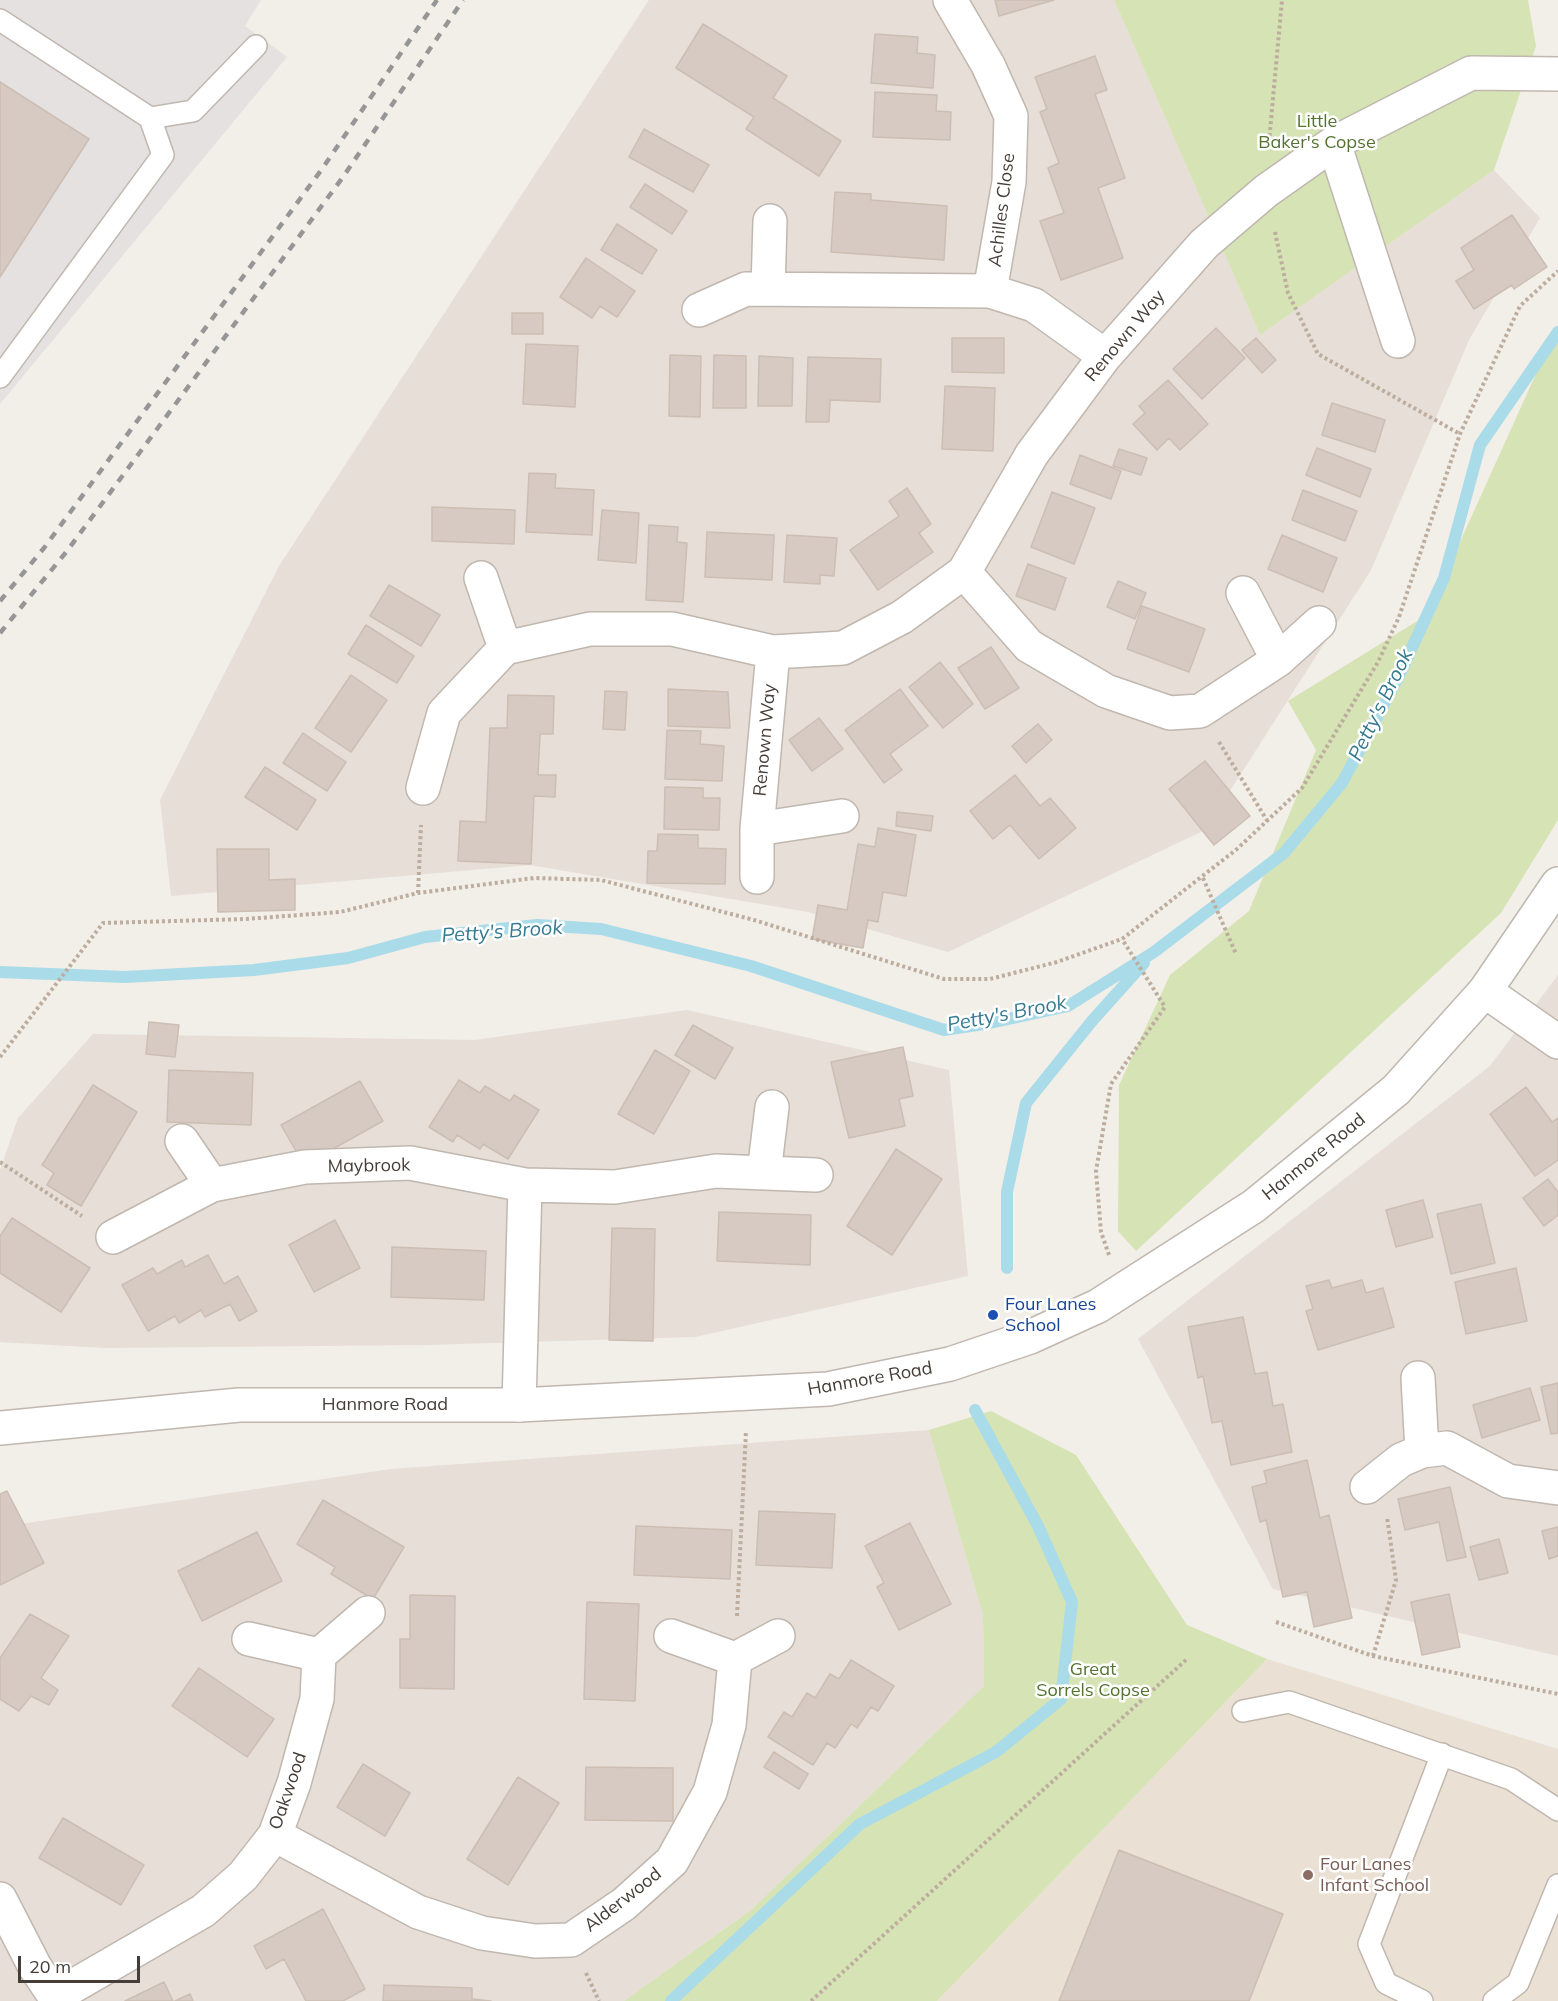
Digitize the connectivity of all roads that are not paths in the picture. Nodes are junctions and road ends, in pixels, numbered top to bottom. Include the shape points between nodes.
1 (950, 0) edge
2 (0, 20) edge
3 (256, 46) dead end
4 (1558, 74) edge
5 (150, 118) junction
6 (1334, 143) junction
7 (770, 221) dead end
8 (768, 289) junction
9 (990, 291) junction
10 (699, 310) dead end
11 (1398, 341) dead end
12 (1105, 356) junction
13 (0, 377) edge
14 (963, 572) junction
15 (481, 578) dead end
16 (1243, 593) dead end
17 (1319, 623) dead end
18 (505, 648) junction
19 (773, 652) junction
20 (1278, 660) junction
21 (423, 788) road end
22 (842, 816) dead end
23 (757, 829) junction
24 (757, 877) dead end
25 (1558, 884) edge
26 (1485, 991) junction
27 (1558, 1042) edge
28 (772, 1107) dead end
29 (182, 1141) dead end
30 (764, 1173) junction
31 (816, 1175) dead end
32 (212, 1185) junction
33 (525, 1185) junction
34 (113, 1237) road end
35 (1418, 1378) dead end
36 (519, 1405) junction
37 (0, 1428) edge
38 (1422, 1451) junction
39 (1373, 1482) road end
40 (1558, 1488) edge
41 (368, 1613) dead end
42 (670, 1636) dead end
43 (778, 1636) dead end
44 (249, 1639) dead end
45 (319, 1656) junction
46 (735, 1659) junction
47 (1243, 1711) dead end
48 (1442, 1754) junction
49 (1558, 1810) edge
50 (275, 1835) junction
51 (1558, 1885) edge
52 (0, 1899) edge
53 (57, 1998) edge
54 (1422, 2001) edge
55 (1494, 2001) edge

1 - 9 street, Achilles Close via 988,65 1011,116 1010,182
2 - 5 lane
3 - 5 lane via 193,111
4 - 6 street, Renown Way via 1472,73
5 - 13 lane via 164,155
6 - 11 street
6 - 12 street, Renown Way via 1266,191 1204,243
7 - 8 street
8 - 9 street, Achilles Close
8 - 10 street, Achilles Close via 746,289
9 - 12 street, Achilles Close via 1034,305
12 - 14 street, Renown Way via 1032,454
14 - 19 street, Renown Way via 902,617 843,648
14 - 20 street via 1029,646 1106,691 1170,713 1200,711
15 - 18 street
16 - 20 street
17 - 20 street
18 - 19 street, Renown Way via 590,629 672,629
18 - 21 street via 444,714
19 - 23 street, Renown Way
22 - 23 street
23 - 24 street, Renown Way
25 - 26 street, Hanmore Road
26 - 27 street
26 - 36 street, Hanmore Road via 1396,1090 1254,1206 1098,1306 1030,1337 950,1364 828,1389
28 - 30 street
29 - 32 street
30 - 31 street, Maybrook
30 - 33 street, Maybrook via 716,1171 615,1187
32 - 33 street, Maybrook via 305,1167 410,1163
32 - 34 street, Maybrook
33 - 36 street
35 - 38 street
36 - 37 street, Hanmore Road via 239,1405
38 - 39 street
38 - 40 street via 1448,1448 1508,1481
41 - 45 street
42 - 46 street
43 - 46 street
44 - 45 street
45 - 50 street, Oakwood via 317,1698
46 - 50 street, Alderwood via 729,1725 710,1792 672,1861 624,1904 572,1940 535,1941 482,1933 418,1912
47 - 48 lane via 1289,1702
48 - 49 lane via 1511,1779
48 - 54 lane via 1370,1944 1386,1983
50 - 53 street, Oakwood via 243,1876 203,1911
51 - 55 lane via 1518,1983
52 - 53 street via 35,1967

